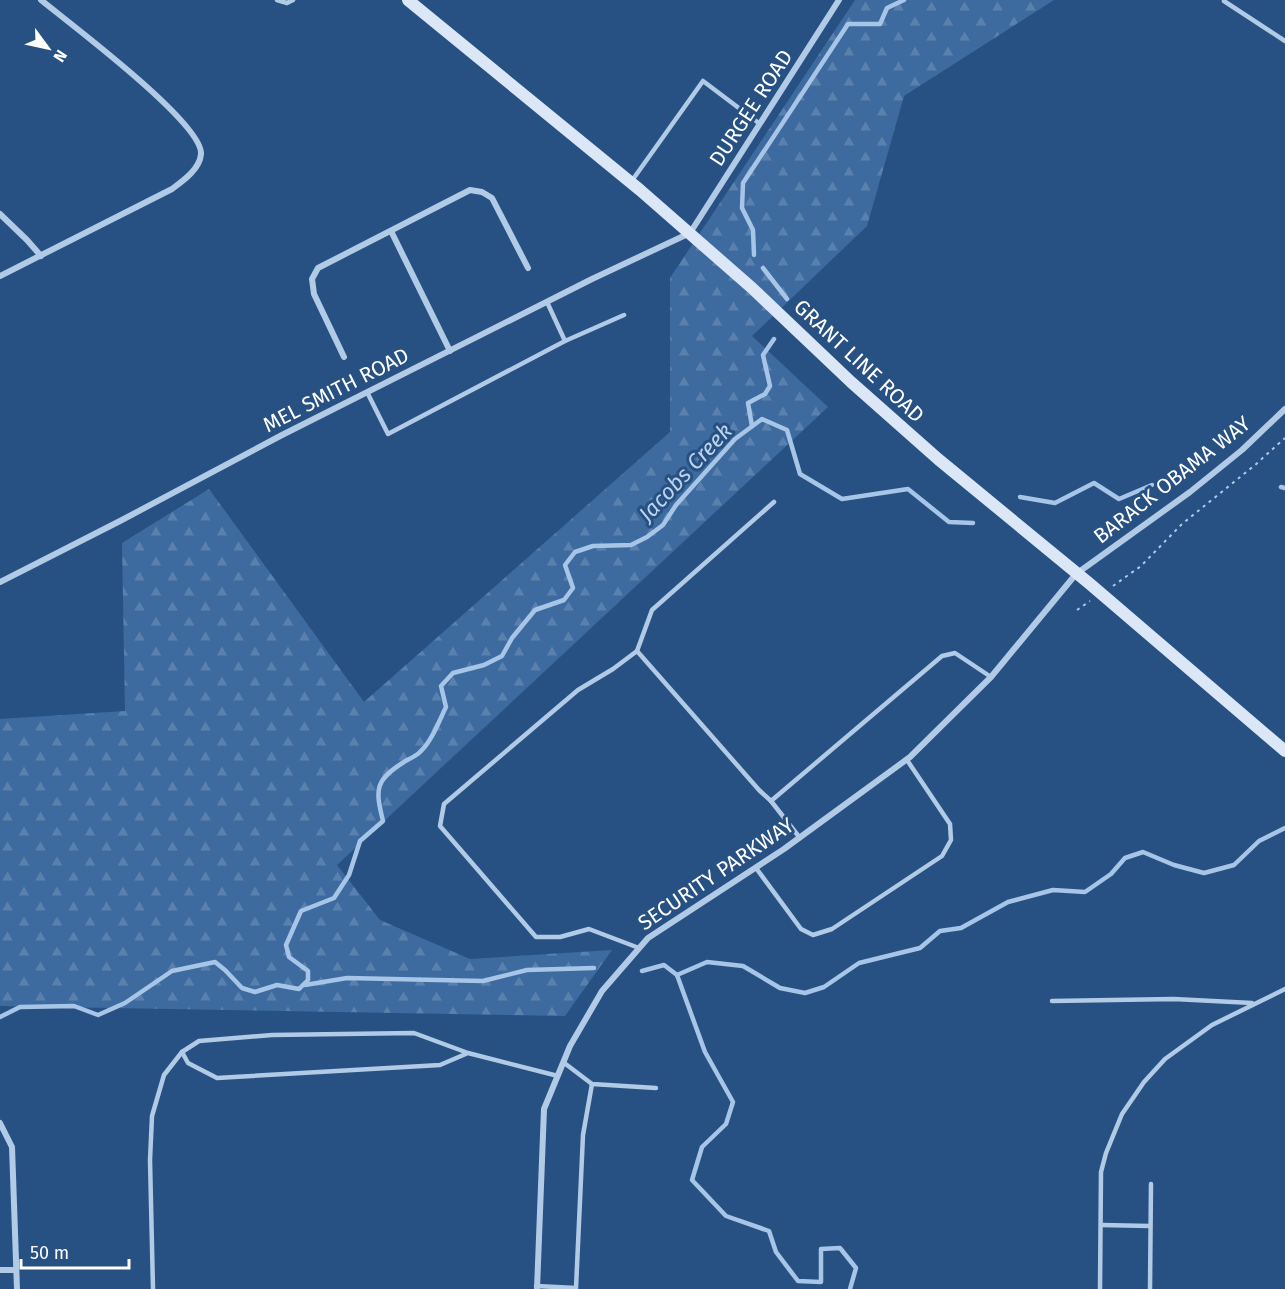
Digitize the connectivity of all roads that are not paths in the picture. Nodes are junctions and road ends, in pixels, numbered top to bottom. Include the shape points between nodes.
1 (41, 0) edge
2 (277, 0) edge
3 (293, 0) edge
4 (408, 0) edge
5 (839, 0) edge
6 (1224, 1) edge
7 (1285, 41) edge
8 (760, 124) junction
9 (631, 182) junction
10 (0, 214) edge
11 (392, 231) junction
12 (690, 233) junction
13 (41, 256) junction
14 (528, 268) dead end
15 (0, 276) edge
16 (547, 302) junction
17 (624, 315) dead end
18 (565, 341) junction
19 (450, 351) junction
20 (344, 357) dead end
21 (368, 392) junction
22 (1285, 409) edge
23 (774, 502) dead end
24 (1077, 573) junction
25 (0, 582) edge
26 (637, 651) junction
27 (992, 677) junction
28 (1285, 751) edge
29 (907, 760) junction
30 (771, 801) junction
31 (800, 838) junction
32 (756, 868) junction
33 (639, 948) junction
34 (1285, 989) edge
35 (1052, 1001) dead end
36 (1255, 1004) junction
37 (182, 1052) junction
38 (468, 1053) junction
39 (563, 1062) junction
40 (558, 1076) junction
41 (592, 1084) junction
42 (656, 1088) dead end
43 (0, 1123) edge
44 (1151, 1184) dead end
45 (1101, 1225) junction
46 (1150, 1226) junction
47 (0, 1270) edge
48 (16, 1270) junction
49 (536, 1287) edge
50 (16, 1289) edge
51 (153, 1289) edge
52 (577, 1289) edge
53 (1100, 1289) edge
54 (1150, 1289) edge

1 - 13 street via 174,112 196,139 201,156 198,164 172,189
2 - 3 lane
4 - 9 main road, GRANT LINE ROAD
5 - 8 street, DURGEE ROAD
6 - 7 lane
8 - 9 lane via 703,81
8 - 12 street, DURGEE ROAD
9 - 12 main road, GRANT LINE ROAD
10 - 13 street
11 - 14 street via 470,190 482,192 492,198
11 - 19 street
11 - 20 street via 318,268 312,279 314,294
12 - 16 street, MEL SMITH ROAD
12 - 24 main road, GRANT LINE ROAD via 938,459
13 - 15 street
16 - 18 lane
16 - 19 street, MEL SMITH ROAD
17 - 18 lane
18 - 21 lane via 388,434
19 - 21 street, MEL SMITH ROAD
21 - 25 street, MEL SMITH ROAD
22 - 24 street, BARACK OBAMA WAY via 1190,492
23 - 26 lane via 652,610
24 - 27 street, SECURITY PARKWAY
24 - 28 main road, GRANT LINE ROAD
26 - 30 lane
26 - 33 lane via 578,690 444,804 440,826 536,937 561,937 589,928
27 - 29 street, SECURITY PARKWAY
27 - 30 lane via 955,653 942,656
29 - 31 street, SECURITY PARKWAY
29 - 32 lane via 950,824 951,840 942,856 832,929 813,935 801,929
30 - 31 lane
31 - 32 street, SECURITY PARKWAY
32 - 33 street, SECURITY PARKWAY via 648,938
33 - 39 street, SECURITY PARKWAY via 602,991
34 - 36 lane
35 - 36 lane via 1174,999
36 - 45 lane via 1212,1025 1165,1059 1144,1082 1122,1114 1106,1153 1101,1172
37 - 38 lane via 199,1041 220,1039 414,1033
37 - 38 lane via 188,1063 217,1078 440,1065
37 - 51 lane via 164,1075 152,1116
38 - 40 lane
39 - 40 street, SECURITY PARKWAY
39 - 41 lane
40 - 49 street, SECURITY PARKWAY via 544,1109
41 - 42 lane
41 - 52 lane via 583,1136
43 - 48 street via 12,1147
44 - 46 lane
45 - 46 lane
45 - 53 lane
46 - 54 lane
47 - 48 street
48 - 50 street
49 - 52 lane

